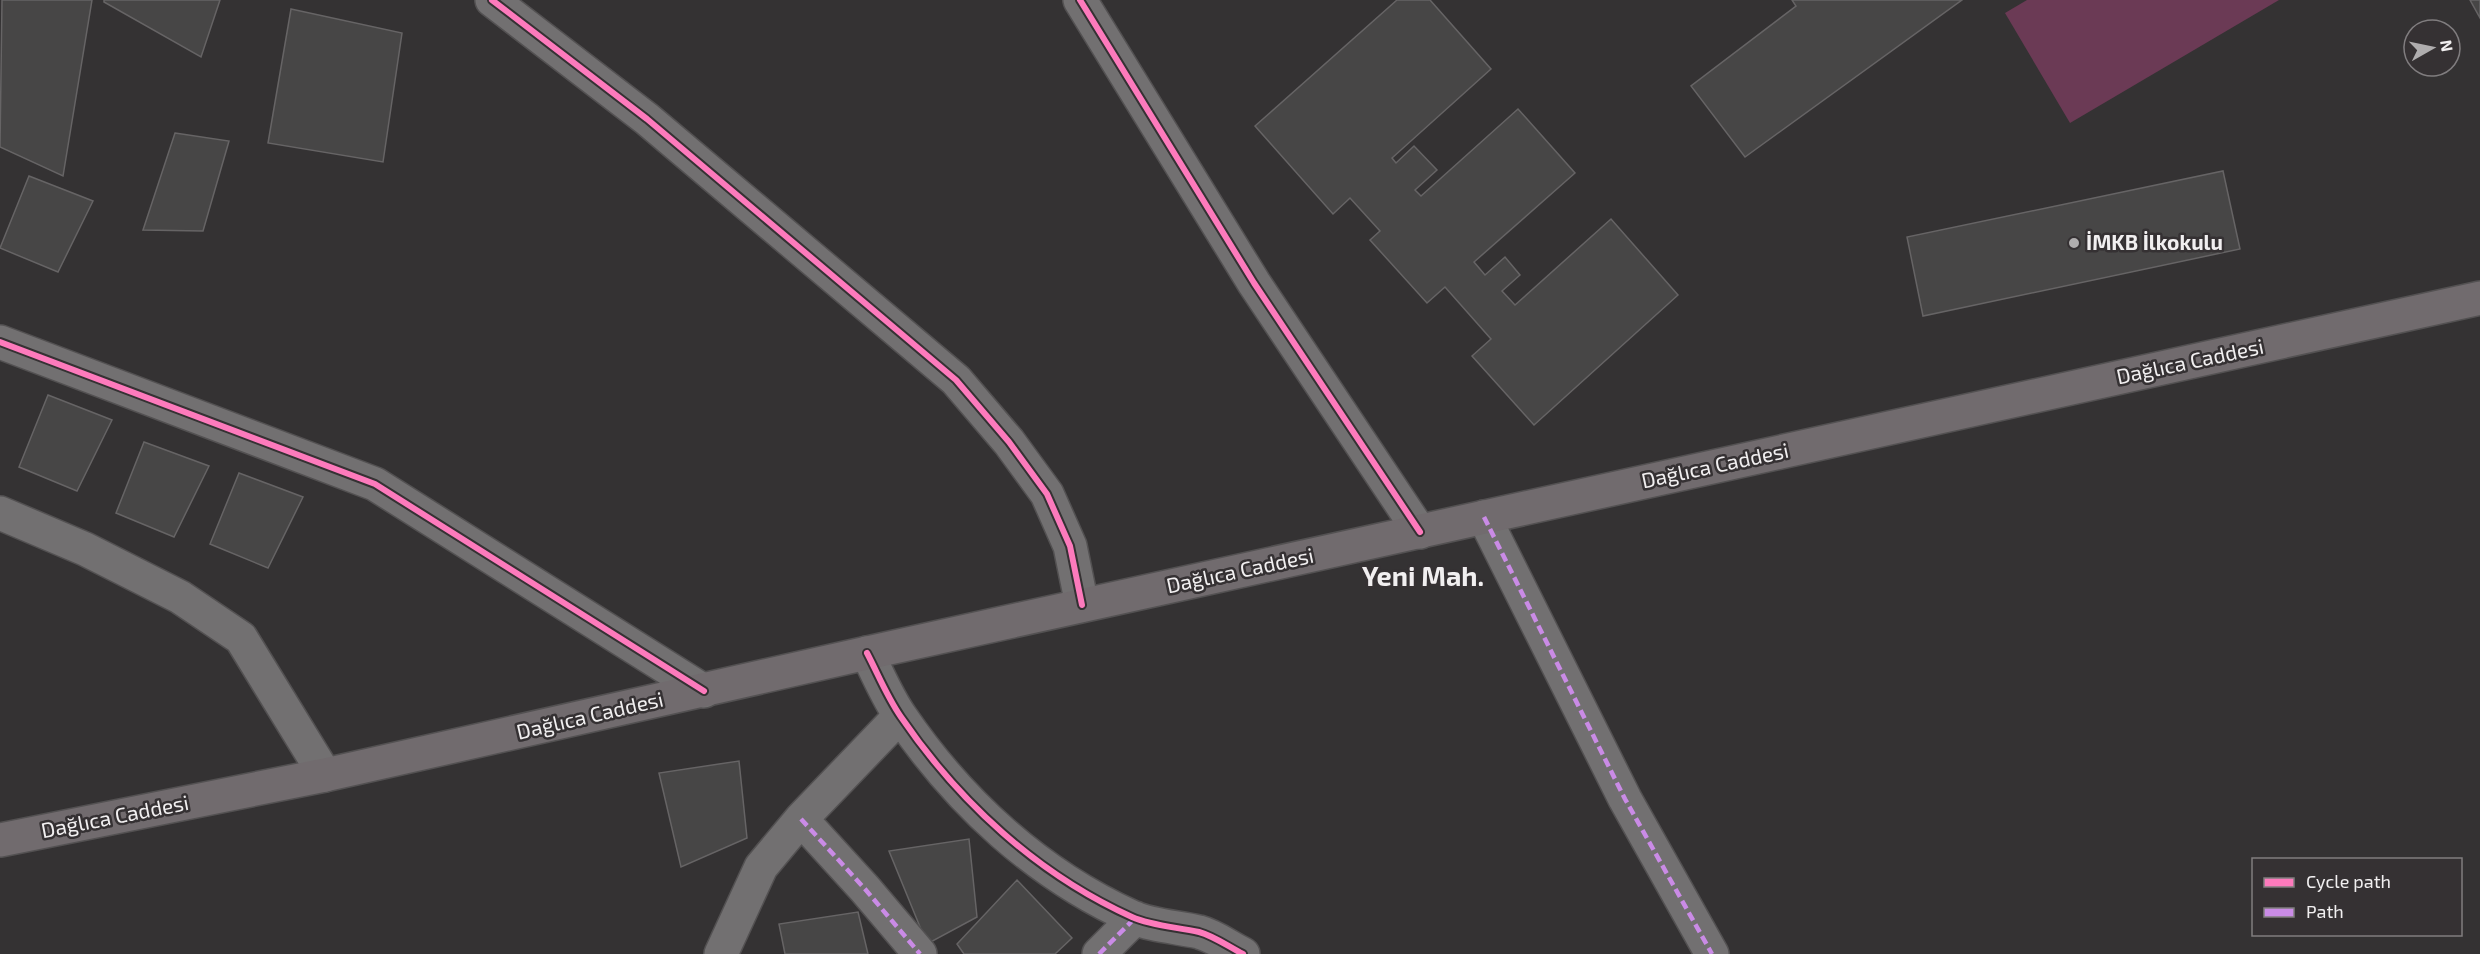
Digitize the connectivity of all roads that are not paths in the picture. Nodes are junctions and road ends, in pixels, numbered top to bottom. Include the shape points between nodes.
1 (492, 0) edge
2 (1080, 0) edge
3 (2480, 298) edge
4 (0, 342) edge
5 (0, 513) edge
6 (1484, 517) junction
7 (1420, 532) junction
8 (1082, 605) junction
9 (867, 653) junction
10 (704, 691) junction
11 (900, 716) junction
12 (325, 775) junction
13 (801, 819) junction
14 (0, 840) edge
15 (1135, 918) junction
16 (721, 954) edge
17 (920, 954) edge
18 (1099, 954) edge
19 (1244, 954) edge
20 (1712, 954) edge

1 - 8 street via 647,119 956,380 1047,494 1070,546
2 - 7 street via 1254,283
3 - 6 main road, Dağlıca Caddesi
4 - 10 street via 375,484
5 - 12 street via 85,549 180,597 241,638
6 - 7 main road, Dağlıca Caddesi
6 - 20 street via 1625,799
7 - 8 main road, Dağlıca Caddesi
8 - 9 main road, Dağlıca Caddesi
9 - 10 main road, Dağlıca Caddesi
9 - 11 street
10 - 12 main road, Dağlıca Caddesi
11 - 13 street
11 - 15 street via 948,778 999,831 1046,869
12 - 14 main road, Dağlıca Caddesi
13 - 16 street via 761,867
13 - 17 street
15 - 18 street
15 - 19 street via 1202,933

